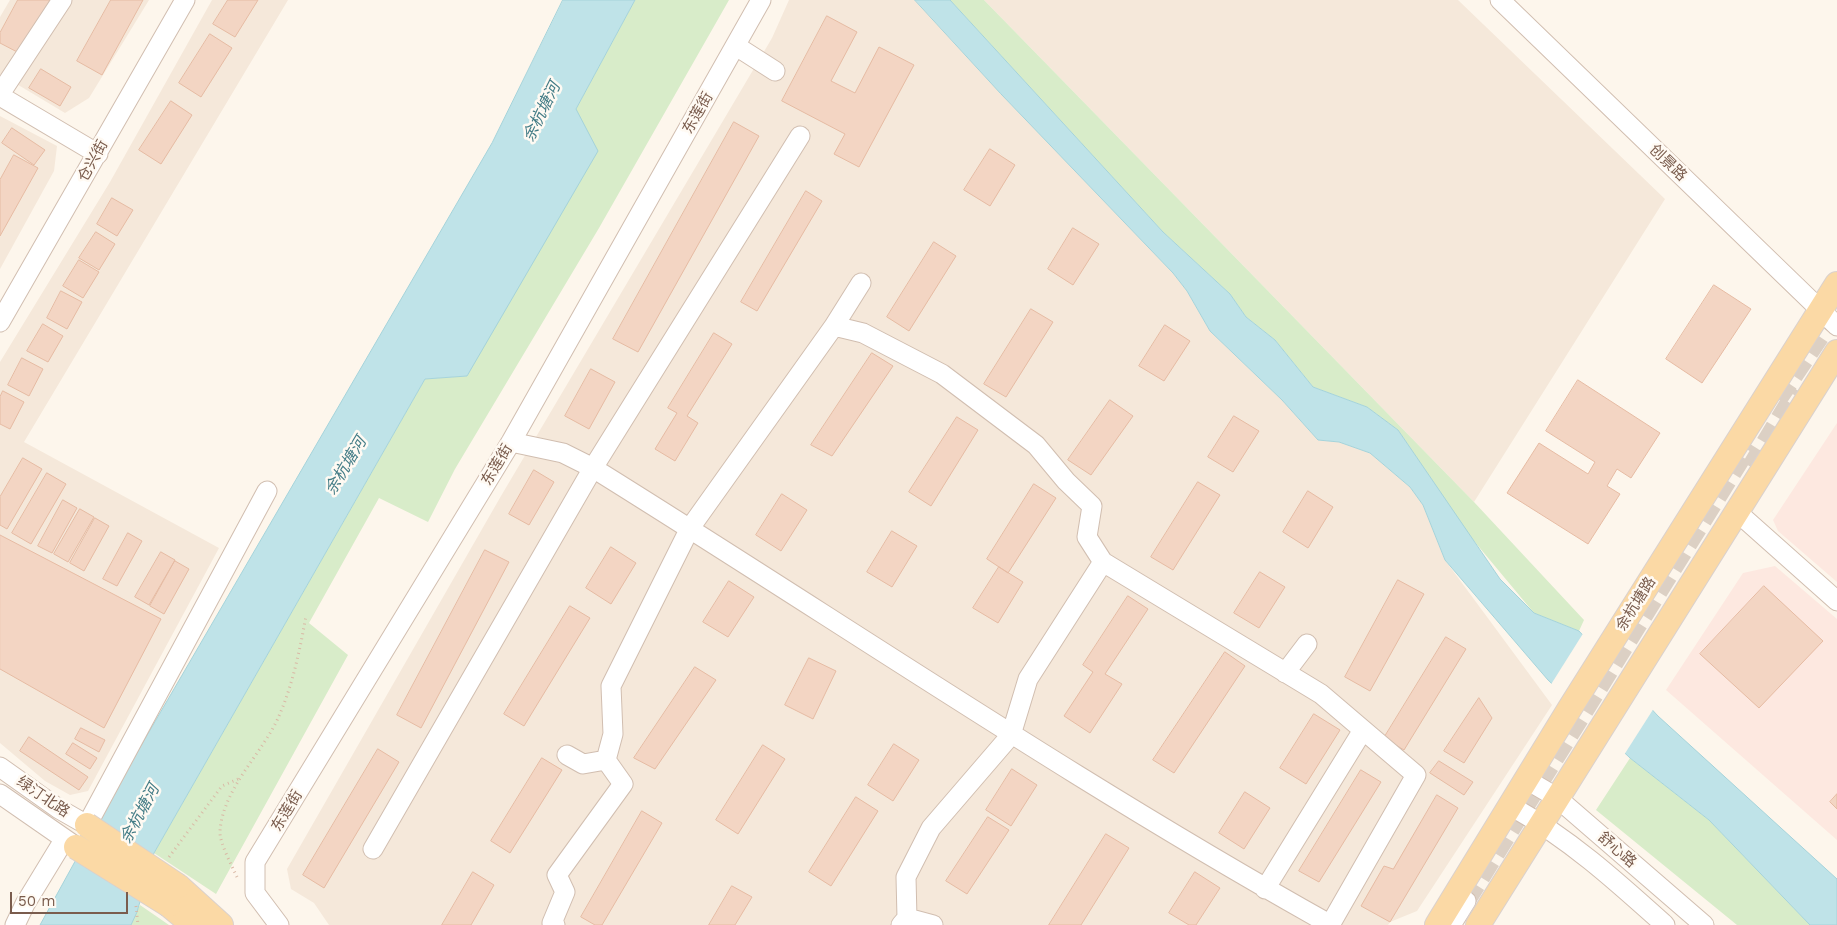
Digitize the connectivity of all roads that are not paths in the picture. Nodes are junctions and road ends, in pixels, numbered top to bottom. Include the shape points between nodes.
1 (62, 0) edge
2 (185, 0) edge
3 (762, 0) edge
4 (1500, 0) edge
5 (736, 46) junction
6 (775, 71) dead end
7 (0, 95) edge
8 (800, 136) dead end
9 (98, 154) junction
10 (861, 282) dead end
11 (1837, 284) edge
12 (1829, 318) edge
13 (0, 322) edge
14 (834, 326) junction
15 (1837, 352) edge
16 (511, 442) junction
17 (593, 468) junction
18 (267, 491) dead end
19 (1737, 512) junction
20 (690, 528) junction
21 (1103, 562) junction
22 (1837, 600) edge
23 (1307, 644) dead end
24 (1286, 674) junction
25 (1363, 730) junction
26 (1011, 735) junction
27 (567, 755) dead end
28 (606, 760) junction
29 (0, 767) edge
30 (1527, 780) junction
31 (0, 794) edge
32 (1556, 798) junction
33 (1511, 806) junction
34 (1540, 823) junction
35 (87, 825) junction
36 (70, 844) junction
37 (373, 849) dead end
38 (1265, 888) junction
39 (174, 895) junction
40 (1473, 911) edge
41 (904, 923) edge
42 (15, 925) edge
43 (193, 925) edge
44 (222, 925) edge
45 (278, 925) edge
46 (555, 925) edge
47 (933, 925) edge
48 (1331, 925) edge
49 (1437, 925) edge
50 (1451, 925) edge
51 (1463, 925) edge
52 (1666, 925) edge
53 (1704, 925) edge

1 - 7 street
2 - 9 street, 仓兴街
3 - 5 street, 东莲街
4 - 12 street, 创景路
5 - 6 street
5 - 16 street, 东莲街
7 - 9 street
8 - 17 street
9 - 13 street, 仓兴街
10 - 14 street
11 - 12 main road, 余杭塘路
12 - 30 main road, 余杭塘路 via 1607,651
14 - 20 street
14 - 21 street via 862,333 942,374 1036,445 1092,506 1087,537
15 - 19 main road
16 - 17 street via 563,453
16 - 45 street, 东莲街 via 255,862 255,893
17 - 20 street
17 - 37 street
18 - 35 street
19 - 22 street
19 - 32 main road
20 - 26 street
20 - 28 street via 611,686 613,734
21 - 24 street
21 - 26 street via 1028,679
23 - 24 street
24 - 25 street via 1322,694
25 - 38 street
25 - 48 street via 1416,775
26 - 38 street
26 - 41 street via 931,828 906,877
27 - 28 street via 583,764
28 - 46 street via 623,784 557,876 565,892 552,923
29 - 35 street, 绿汀北路 via 59,810
30 - 32 street, 舒心路
30 - 33 main road, 余杭塘路
31 - 36 street, 绿汀北路
32 - 34 main road
32 - 53 street, 舒心路
33 - 34 street, 舒心路
33 - 49 main road, 余杭塘路
34 - 40 main road
34 - 52 street, 舒心路 via 1594,861
35 - 39 main road, bridge
36 - 39 main road, bridge
36 - 42 street via 25,904
38 - 48 street
39 - 43 main road
39 - 44 main road
40 - 50 street
40 - 51 street
41 - 47 street

